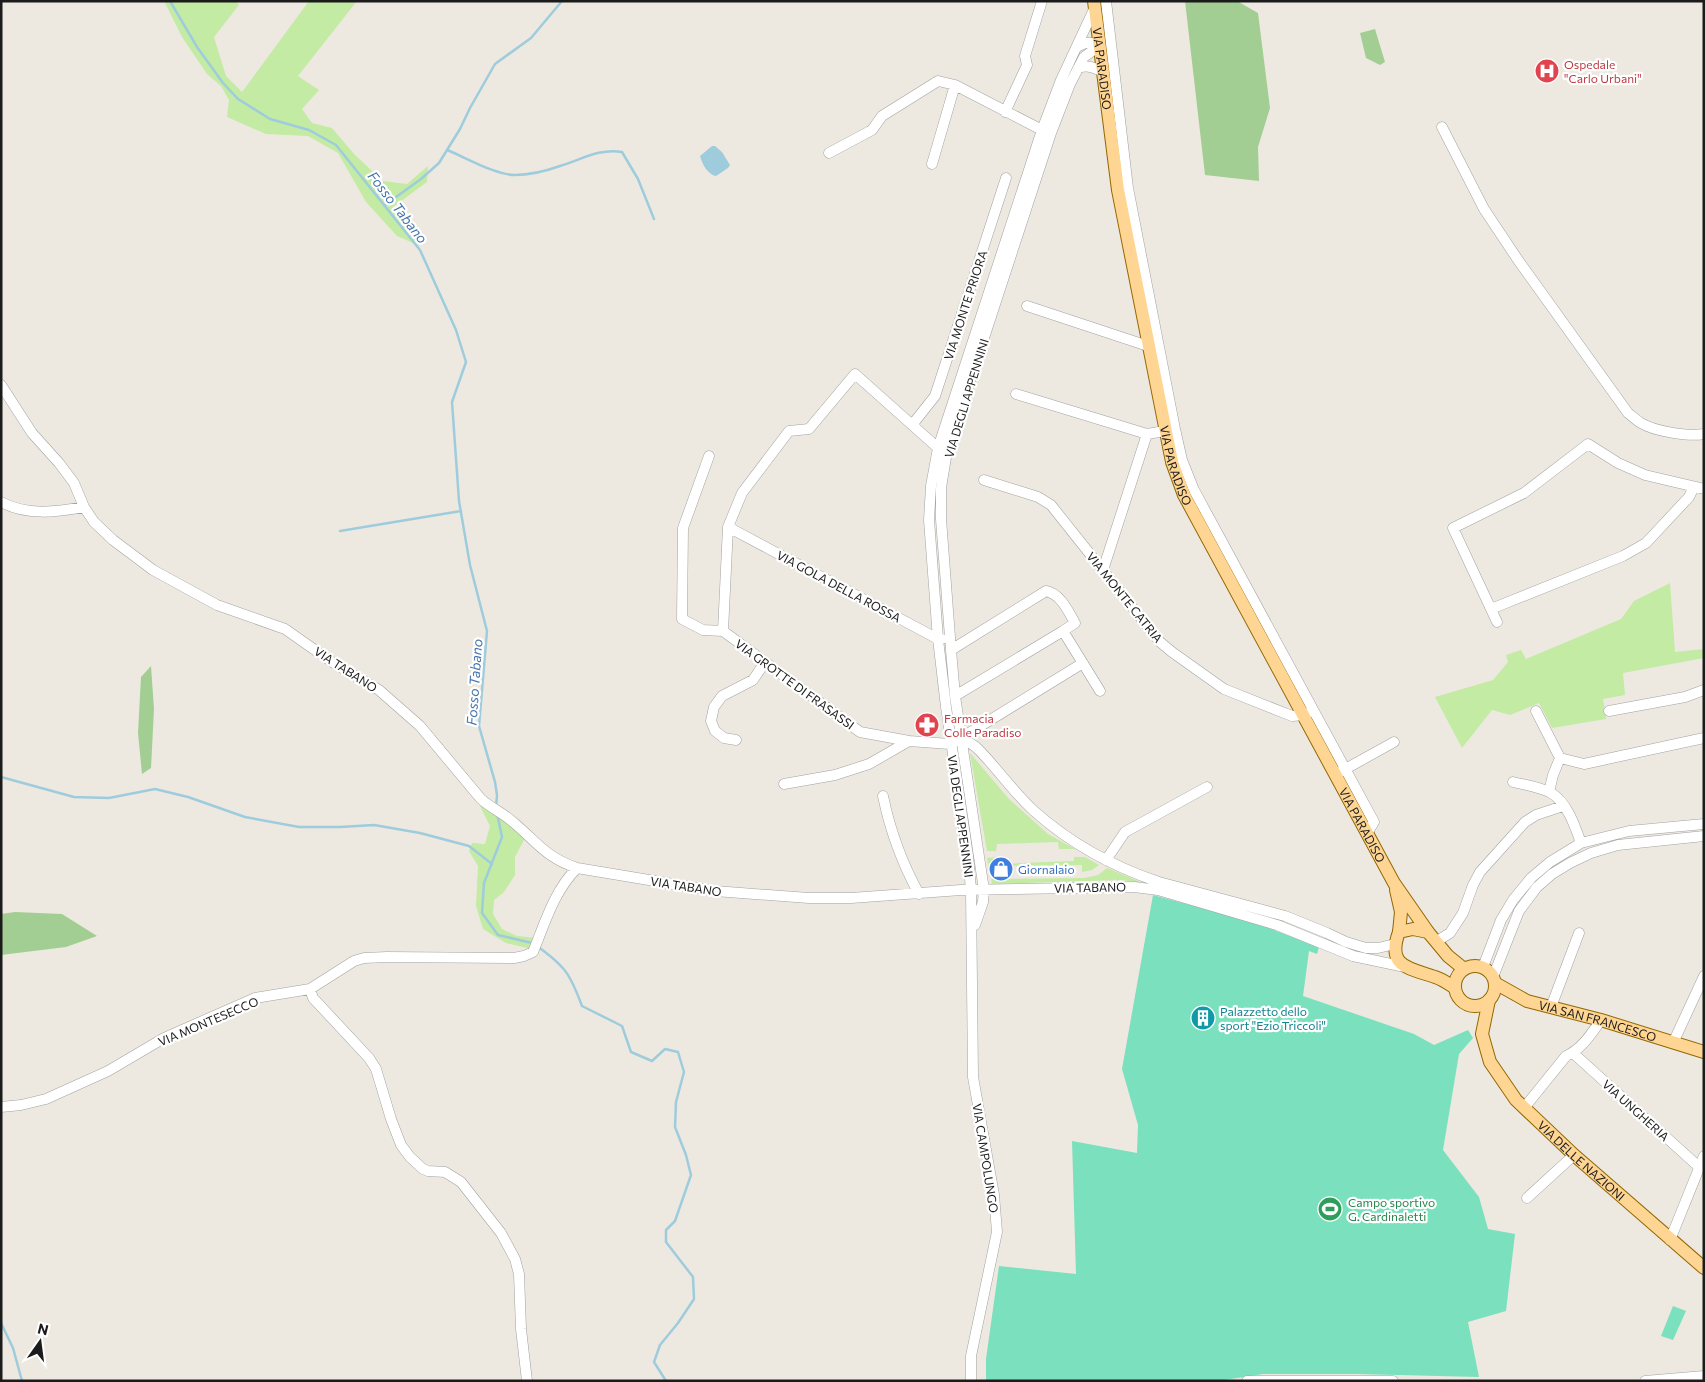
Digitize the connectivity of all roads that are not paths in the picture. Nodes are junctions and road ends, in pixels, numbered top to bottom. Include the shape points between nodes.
1 (1042, 1) edge
2 (1098, 3) edge
3 (1099, 46) junction
4 (1077, 47) junction
5 (1078, 68) junction
6 (1102, 72) junction
7 (955, 85) junction
8 (1005, 112) junction
9 (1442, 127) dead end
10 (1042, 130) junction
11 (829, 152) dead end
12 (932, 164) dead end
13 (1006, 178) dead end
14 (1123, 189) junction
15 (1026, 306) dead end
16 (1148, 346) junction
17 (1, 385) edge
18 (1016, 394) dead end
19 (912, 425) junction
20 (1164, 431) junction
21 (1147, 434) junction
22 (1704, 434) edge
23 (943, 449) junction
24 (709, 456) dead end
25 (984, 480) dead end
26 (1699, 488) edge
27 (1, 502) edge
28 (84, 507) junction
29 (728, 527) junction
30 (1103, 570) junction
31 (1491, 610) junction
32 (1497, 622) dead end
33 (724, 631) junction
34 (1063, 631) junction
35 (938, 639) junction
36 (951, 645) junction
37 (765, 662) junction
38 (1083, 663) junction
39 (1704, 690) edge
40 (1100, 691) dead end
41 (955, 696) junction
42 (1609, 710) dead end
43 (1536, 711) dead end
44 (1309, 713) junction
45 (962, 738) junction
46 (1704, 738) edge
47 (736, 740) dead end
48 (909, 741) junction
49 (1394, 742) dead end
50 (950, 744) junction
51 (1560, 758) junction
52 (1340, 772) junction
53 (1513, 782) dead end
54 (784, 784) dead end
55 (1207, 787) dead end
56 (1549, 792) junction
57 (883, 796) dead end
58 (1563, 806) junction
59 (1704, 824) edge
60 (1704, 836) edge
61 (1581, 842) junction
62 (1106, 860) junction
63 (577, 868) junction
64 (1394, 883) junction
65 (971, 890) junction
66 (984, 890) junction
67 (919, 894) junction
68 (972, 932) junction
69 (1399, 932) junction
70 (1579, 933) dead end
71 (1433, 937) junction
72 (1395, 944) junction
73 (1405, 967) junction
74 (1483, 967) junction
75 (1464, 969) junction
76 (1704, 976) edge
77 (1456, 988) junction
78 (310, 989) junction
79 (1493, 989) junction
80 (1551, 1007) junction
81 (1601, 1020) junction
82 (1673, 1042) junction
83 (1704, 1052) edge
84 (1573, 1053) junction
85 (1, 1107) edge
86 (1524, 1108) junction
87 (1574, 1154) junction
88 (1704, 1156) edge
89 (1699, 1167) junction
90 (1527, 1198) dead end
91 (1670, 1240) junction
92 (1704, 1268) edge
93 (1704, 1376) edge
94 (1252, 1380) edge
95 (1654, 1380) edge
96 (527, 1381) edge
97 (971, 1381) edge
98 (1393, 1381) edge
99 (1645, 1381) edge

1 - 8 street via 1025,56 1027,65
2 - 3 main road, VIA PARADISO
2 - 4 street, VIA DEGLI APPENNINI
2 - 14 street
3 - 4 street via 1086,42
3 - 5 street, VIA DEGLI APPENNINI via 1084,57
3 - 6 main road, VIA PARADISO
4 - 10 street, VIA DEGLI APPENNINI
5 - 6 street via 1094,67
5 - 23 street, VIA DEGLI APPENNINI via 1052,133
6 - 14 main road, VIA PARADISO
7 - 8 street
7 - 11 street via 938,81 882,116 872,130
7 - 12 street
8 - 10 street
9 - 22 street via 1484,209 1628,413 1642,423 1666,431
10 - 23 street, VIA DEGLI APPENNINI
13 - 19 street, VIA MONTE PRIORA via 936,396
14 - 16 main road, VIA PARADISO
14 - 44 street via 1182,460 1194,490
15 - 16 street
16 - 20 main road, VIA PARADISO
17 - 28 street, VIA TABANO via 32,433 74,483
18 - 21 street
19 - 23 street, VIA GROTTE DI FRASASSI
19 - 29 street, VIA GROTTE DI FRASASSI via 855,374 809,429 789,431 742,493
20 - 21 street
20 - 44 main road, VIA PARADISO via 1184,495
21 - 30 street
23 - 35 street, VIA DEGLI APPENNINI via 931,486 929,520
23 - 36 street, VIA DEGLI APPENNINI via 941,519
24 - 33 street via 683,528 682,619 703,630
25 - 30 street, VIA MONTE CATRIA via 1038,497 1051,505
26 - 31 street via 1646,542 1623,556
26 - 31 street via 1646,475 1618,463 1588,444 1524,493 1453,528
27 - 28 street via 13,508 34,511
28 - 63 street, VIA TABANO via 113,540 153,570 217,605 285,629 379,690 420,726 490,807 504,814 537,846 561,863
29 - 33 street, VIA GROTTE DI FRASASSI
29 - 35 street, VIA GOLA DELLA ROSSA
30 - 44 street, VIA MONTE CATRIA via 1160,642 1224,690 1292,716
31 - 32 street
33 - 37 street, VIA GROTTE DI FRASASSI
34 - 36 street via 1075,623 1060,599 1046,591
34 - 38 street
34 - 41 street
35 - 36 street, VIA GOLA DELLA ROSSA
35 - 50 street, VIA DEGLI APPENNINI
36 - 41 street, VIA DEGLI APPENNINI
37 - 47 street via 753,680 722,696 714,706 710,721 715,731 724,738
37 - 48 street, VIA GROTTE DI FRASASSI via 860,732
38 - 40 street
38 - 45 street
39 - 42 street via 1684,697
41 - 45 street, VIA DEGLI APPENNINI
43 - 51 street
44 - 52 main road, VIA PARADISO
45 - 50 street
45 - 62 street, VIA TABANO via 976,747 1034,811
45 - 66 street, VIA DEGLI APPENNINI
46 - 51 street via 1584,764
48 - 50 street, VIA GROTTE DI FRASASSI
48 - 54 street via 868,764 835,775
49 - 52 street
50 - 65 street, VIA DEGLI APPENNINI
51 - 56 street
52 - 64 main road, VIA PARADISO
53 - 56 street
55 - 62 street via 1125,832
56 - 58 street
57 - 67 street via 898,851
58 - 61 street
58 - 71 street via 1525,822 1480,872 1463,913 1450,933
59 - 61 street via 1629,831
60 - 79 street via 1618,845 1591,852 1552,874 1536,887 1518,911
61 - 74 street via 1531,878 1513,900 1501,920
62 - 72 street, VIA TABANO via 1139,876 1285,916 1366,948
63 - 67 street, VIA TABANO via 761,896 851,898
63 - 78 street, VIA MONTESECCO via 557,894 533,952 514,958 364,958
64 - 69 main road via 1401,912
64 - 71 main road
65 - 66 street, VIA TABANO
65 - 67 street, VIA TABANO
65 - 68 street, VIA CAMPOLUNGO
66 - 68 street, VIA CAMPOLUNGO
66 - 73 street, VIA TABANO via 1118,886 1158,890 1277,925 1352,956
68 - 97 street, VIA CAMPOLUNGO via 973,1077 994,1194 996,1232 971,1356
69 - 71 main road via 1413,930
69 - 72 main road
70 - 80 street
71 - 75 main road
72 - 73 main road via 1396,956
73 - 77 main road via 1437,977
74 - 75 main road
74 - 79 main road
75 - 77 main road via 1457,977
76 - 82 street
77 - 79 main road via 1466,1003 1478,1005
78 - 85 street, VIA MONTESECCO via 256,998 164,1038 108,1071 46,1098
78 - 96 street via 313,998 376,1069 398,1140 410,1157 423,1169 445,1172 462,1182 501,1233 519,1274
79 - 80 main road, VIA SAN FRANCESCO
79 - 86 main road, VIA DELLE NAZIONI via 1482,1034 1490,1062
80 - 81 main road, VIA SAN FRANCESCO
81 - 82 main road, VIA SAN FRANCESCO
81 - 84 street
82 - 83 main road, VIA SAN FRANCESCO
84 - 86 street via 1566,1056
84 - 89 street, VIA UNGHERIA
86 - 87 main road, VIA DELLE NAZIONI
87 - 90 street
87 - 91 main road, VIA DELLE NAZIONI
88 - 89 street
89 - 91 street
91 - 92 main road, VIA DELLE NAZIONI
93 - 95 street
94 - 98 street
95 - 99 street

